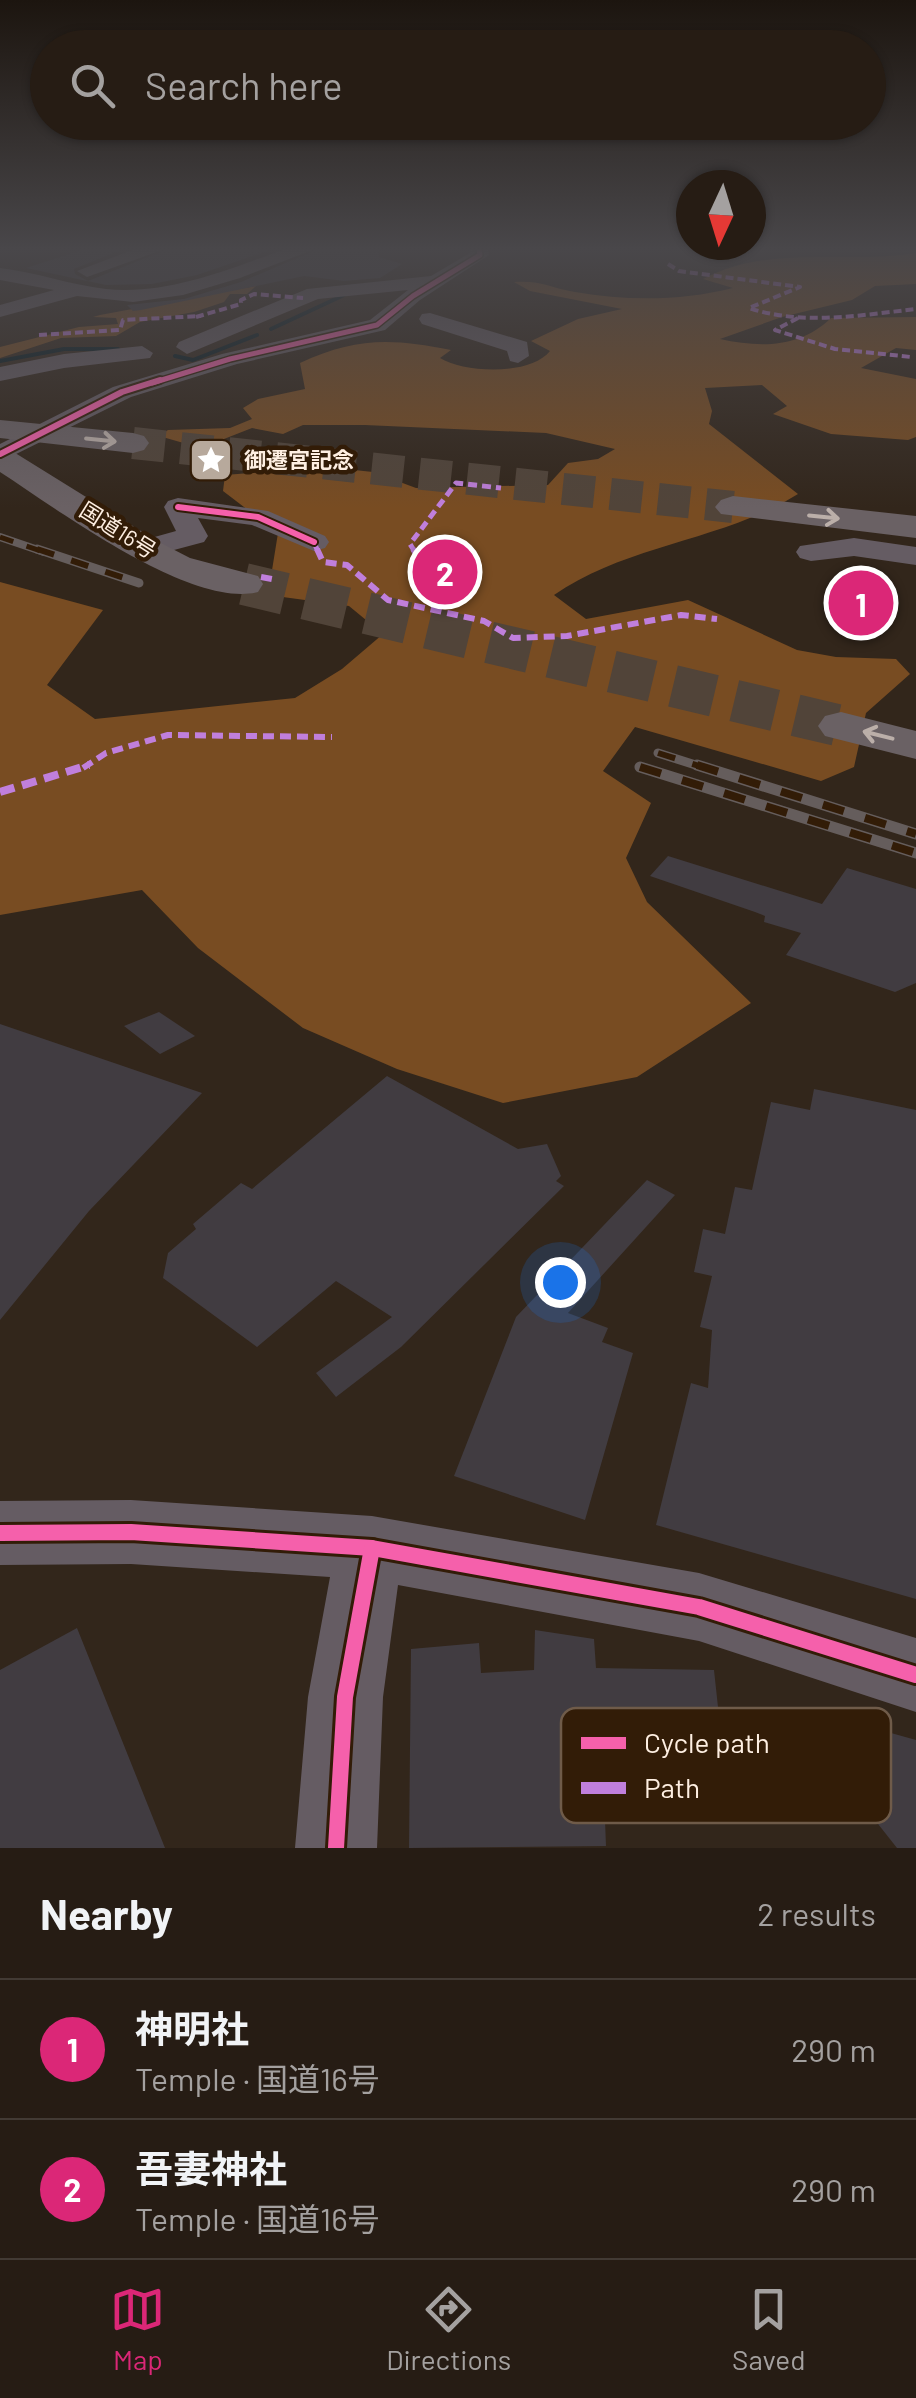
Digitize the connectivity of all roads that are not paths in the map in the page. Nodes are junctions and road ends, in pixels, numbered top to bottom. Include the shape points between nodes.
1 (150, 335) edge
2 (204, 335) edge
3 (293, 335) edge
4 (482, 335) edge
5 (152, 355) junction
6 (518, 356) dead end
7 (211, 364) junction
8 (0, 374) edge
9 (0, 429) edge
10 (39, 434) junction
11 (133, 443) tunnel mouth
12 (0, 444) edge
13 (0, 455) edge
14 (732, 507) tunnel mouth
15 (916, 527) edge
16 (314, 542) dead end
17 (144, 548) junction
18 (812, 552) dead end
19 (916, 556) edge
20 (244, 584) tunnel mouth
21 (841, 726) tunnel mouth
22 (916, 745) edge
23 (0, 1533) edge
24 (372, 1548) junction
25 (916, 1675) edge
26 (336, 1848) edge

1 - 5 street via 134,348
2 - 5 street
3 - 7 street
4 - 6 street via 519,347
5 - 7 street
5 - 8 street
7 - 10 street via 122,392
9 - 10 highway
10 -> 11 highway
10 - 13 street
12 - 13 highway
13 - 17 highway, 国道16号
14 -> 15 highway
16 - 17 street via 258,516 178,507 193,536
17 - 20 highway, 国道16号 via 178,566
18 - 19 street via 854,547
22 -> 21 highway
23 - 24 street via 131,1532
24 - 25 street via 699,1607
24 - 26 street via 351,1666

